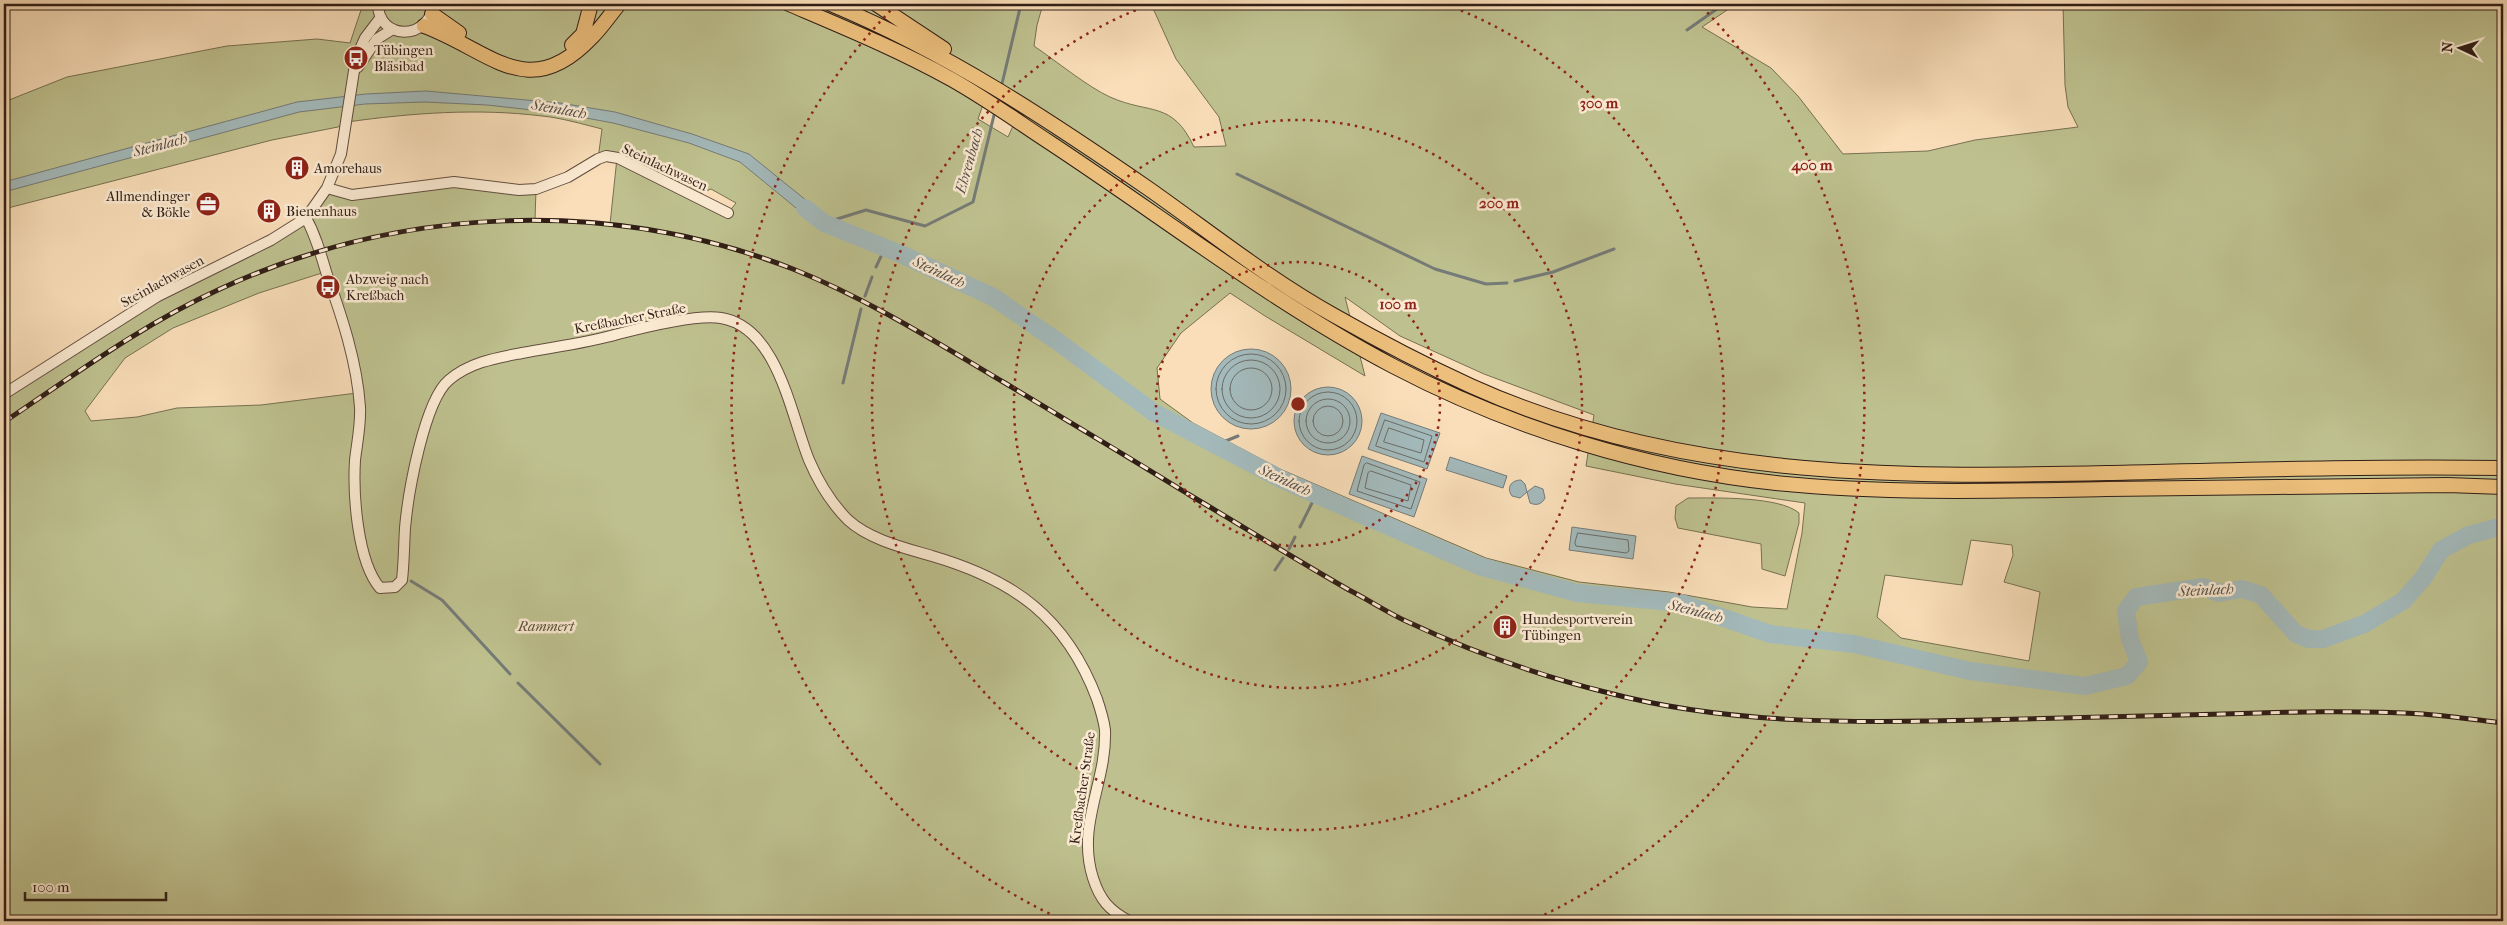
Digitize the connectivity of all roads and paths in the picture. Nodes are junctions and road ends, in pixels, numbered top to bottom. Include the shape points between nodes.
1 (378, 4) edge
2 (591, 4) edge
3 (618, 4) edge
4 (789, 4) edge
5 (831, 4) edge
6 (876, 4) edge
7 (433, 9) edge
8 (381, 17) junction
9 (424, 26) junction
10 (393, 29) junction
11 (354, 77) junction
12 (985, 81) junction
13 (327, 188) junction
14 (728, 213) dead end
15 (306, 218) junction
16 (4, 394) edge
17 (2503, 468) edge
18 (2503, 487) edge
19 (1129, 921) edge

1 - 8 street
2 - 7 highway via 583,34 566,52 536,64 498,56 446,25
3 - 9 highway via 593,37 571,56 553,67 535,71 500,64 444,33
4 - 18 highway via 951,79 1134,198 1256,284 1396,368 1468,402 1548,433 1628,456 1774,483 1851,488 2022,491
5 - 12 highway via 875,22
6 - 12 highway via 959,58
7 - 9 street
8 - 10 street
8 - 11 street, Steinlachwasen via 360,48
9 - 10 street via 411,32
10 - 11 street, Steinlachwasen via 373,43
11 - 13 street, Steinlachwasen via 341,154
12 - 17 highway via 1024,104 1332,315 1473,387 1551,417 1631,441 1701,456 1858,473 2025,475
13 - 14 street, Steinlachwasen via 352,195 454,182 536,189 568,177 606,156 618,158
13 - 15 street, Steinlachwasen
15 - 16 street, Steinlachwasen via 271,240 158,296
15 - 19 street, Kreßbacher Straße via 339,309 352,360 360,408 355,461 356,497 364,552 369,570 380,588 395,587 402,580 405,530 420,447 433,403 447,381 490,359 578,343 641,327 720,318 749,329 767,350 810,461 830,499 847,519 893,545 987,575 1028,601 1063,633 1090,685 1105,729 1088,826 1087,860 1097,892 1109,910

